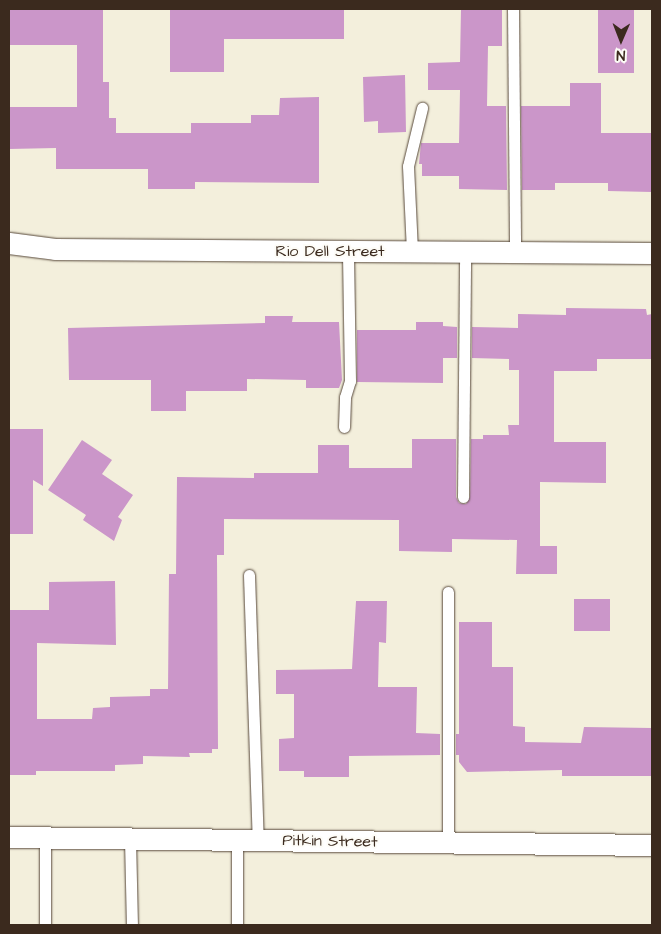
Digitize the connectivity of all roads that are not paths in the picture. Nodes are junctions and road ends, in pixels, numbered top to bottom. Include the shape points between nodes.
1 (513, 9) edge
2 (422, 108) dead end
3 (9, 243) edge
4 (348, 251) junction
5 (412, 251) junction
6 (465, 252) junction
7 (514, 252) junction
8 (652, 253) edge
9 (344, 426) dead end
10 (463, 497) dead end
11 (249, 575) dead end
12 (448, 592) dead end
13 (9, 837) edge
14 (45, 838) junction
15 (130, 839) junction
16 (237, 840) junction
17 (258, 840) junction
18 (448, 842) junction
19 (652, 845) edge
20 (45, 925) edge
21 (132, 925) edge
22 (237, 925) edge

1 - 7 lane
2 - 5 lane via 408,166
3 - 4 street, Rio Dell Street via 55,249
4 - 5 street, Rio Dell Street
4 - 9 lane via 350,381 345,396
5 - 6 street, Rio Dell Street
6 - 7 street, Rio Dell Street
6 - 10 lane
7 - 8 street, Rio Dell Street
11 - 17 lane
12 - 18 lane
13 - 14 street, Pitkin Street
14 - 15 street, Pitkin Street
14 - 20 lane
15 - 16 street, Pitkin Street
15 - 21 lane
16 - 17 street, Pitkin Street
16 - 22 lane
17 - 18 street, Pitkin Street
18 - 19 street, Pitkin Street

